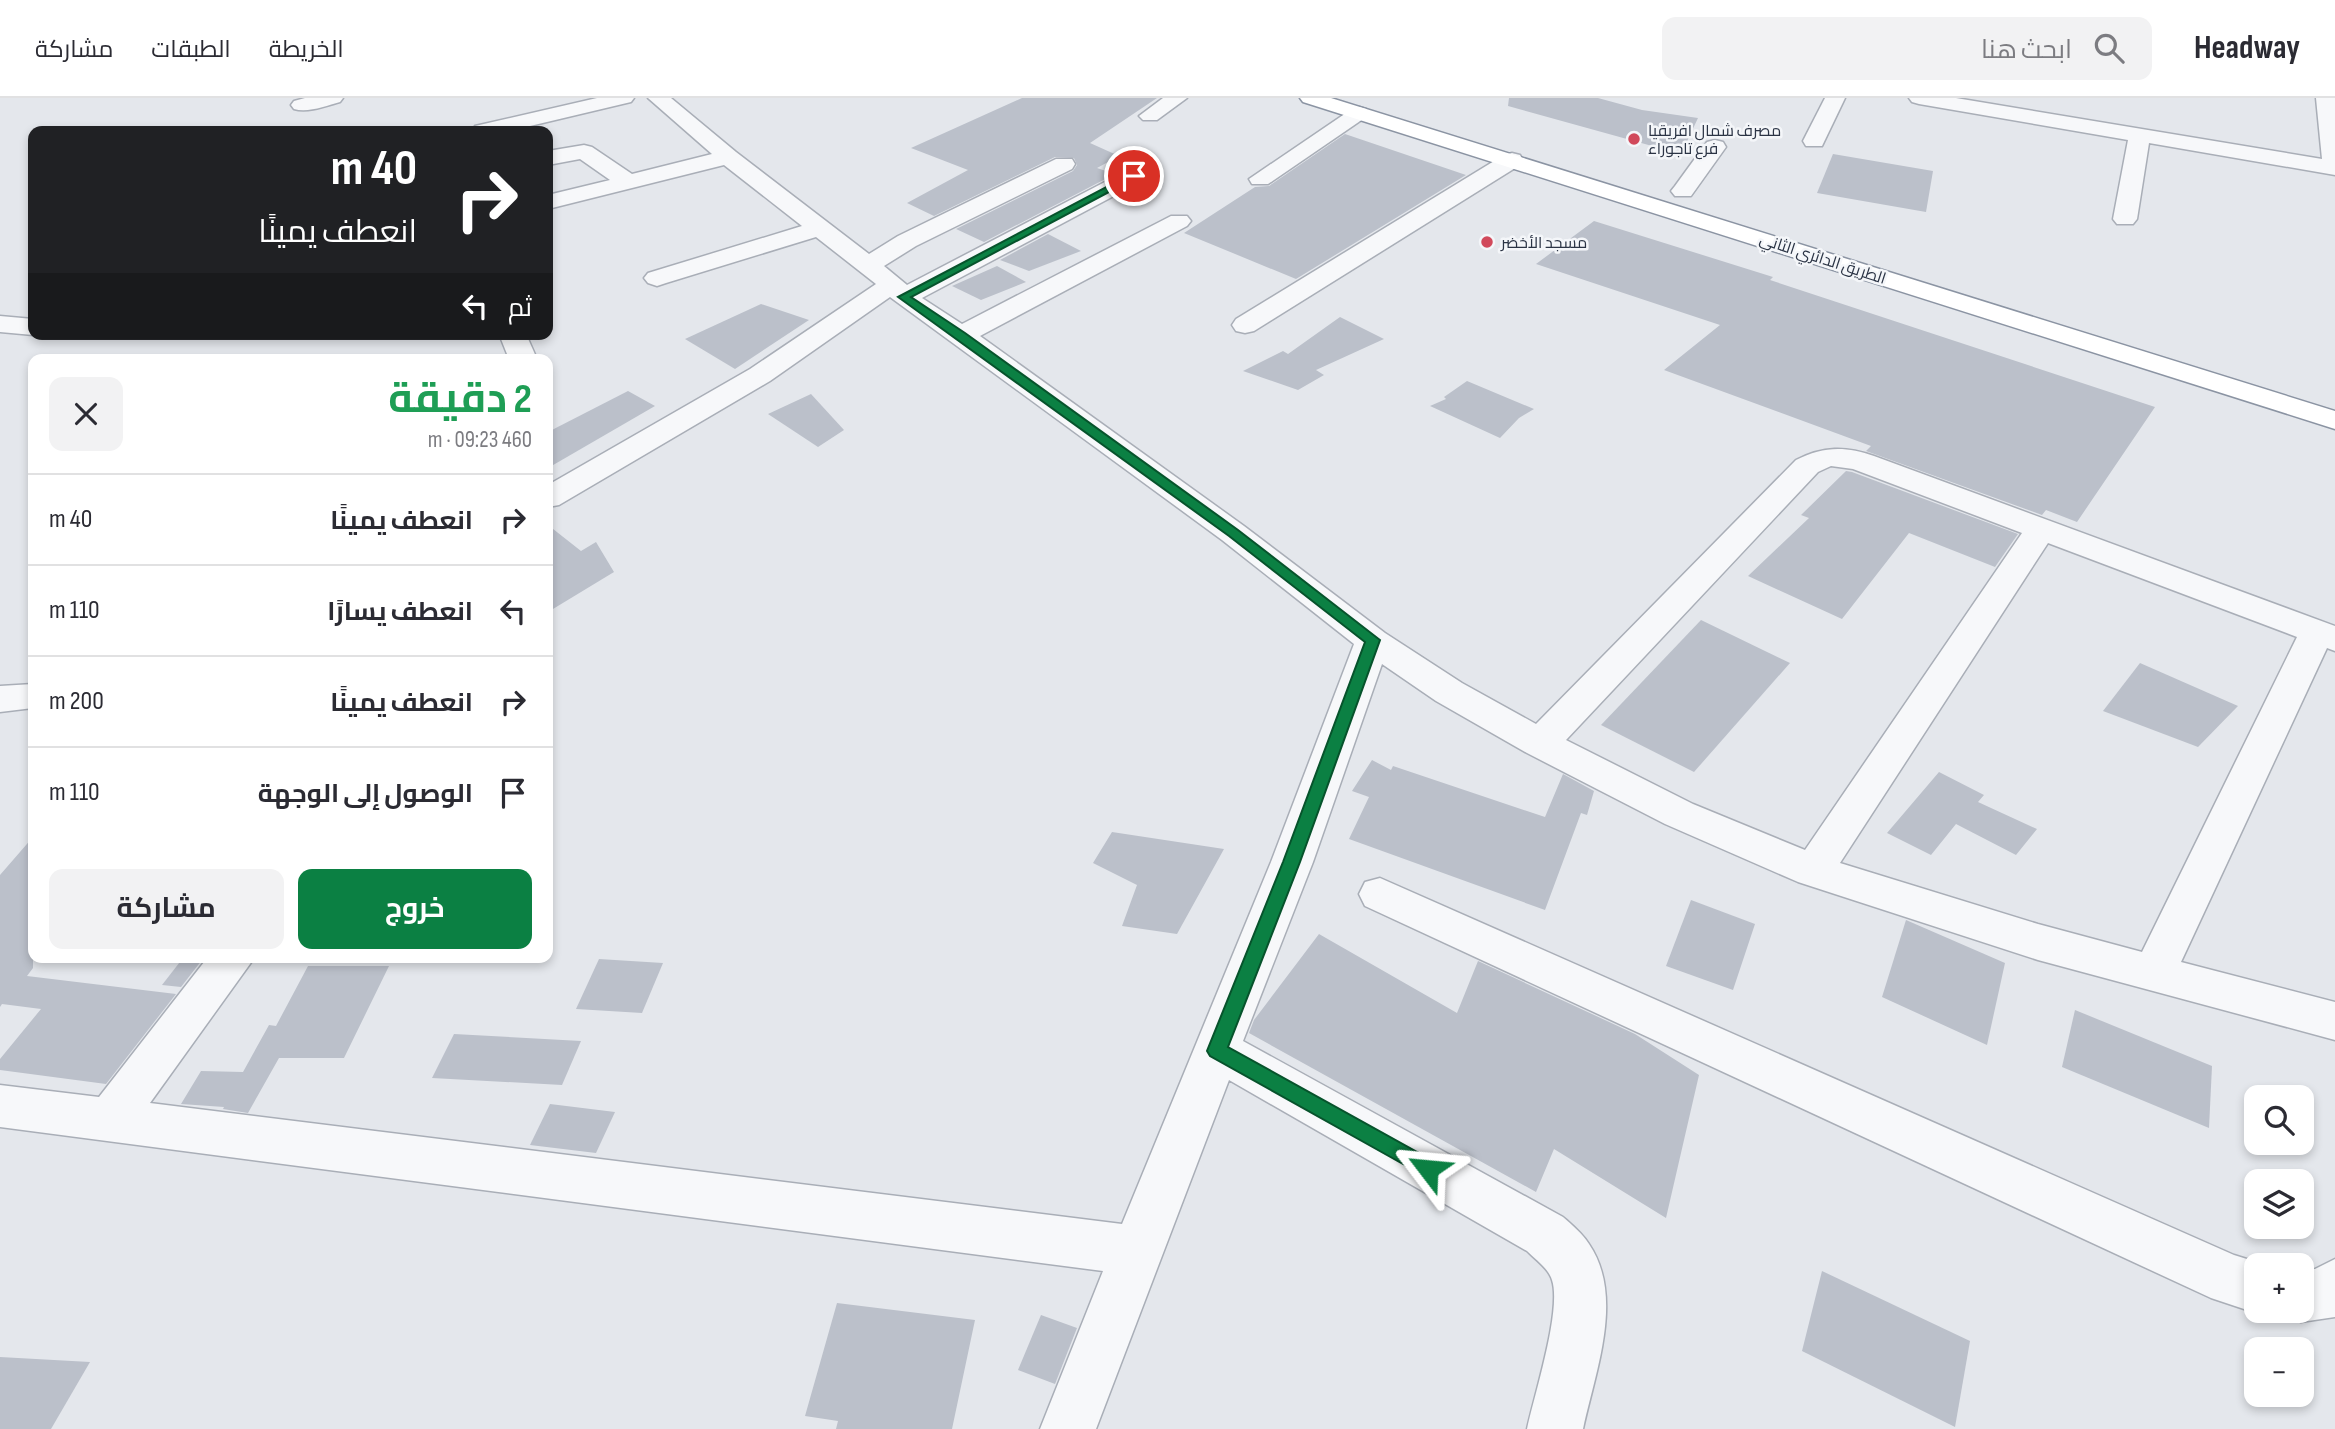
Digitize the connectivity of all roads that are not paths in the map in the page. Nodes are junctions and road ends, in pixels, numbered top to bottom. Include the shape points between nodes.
1 (333, 98) edge
2 (624, 98) edge
3 (658, 98) edge
4 (1177, 98) edge
5 (1310, 98) edge
6 (1380, 98) edge
7 (1835, 98) edge
8 (1919, 98) edge
9 (2075, 98) edge
10 (2326, 98) edge
11 (301, 105) dead end
12 (1359, 113) junction
13 (1150, 116) dead end
14 (2070, 123) junction
15 (504, 126) edge
16 (2140, 134) junction
17 (1814, 141) dead end
18 (1715, 147) dead end
19 (553, 157) edge
20 (728, 157) junction
21 (1512, 160) junction
22 (1064, 164) dead end
23 (2334, 168) edge
24 (1134, 176) dead end
25 (1259, 179) dead end
26 (628, 182) junction
27 (1683, 191) junction
28 (553, 201) edge
29 (1652, 203) junction
30 (979, 204) junction
31 (2124, 219) dead end
32 (1179, 221) dead end
33 (1788, 225) junction
34 (820, 228) junction
35 (1037, 228) junction
36 (1766, 240) junction
37 (657, 278) dead end
38 (888, 282) junction
39 (0, 324) edge
40 (1245, 325) dead end
41 (28, 327) edge
42 (961, 335) junction
43 (2335, 398) edge
44 (2335, 420) edge
45 (553, 495) edge
46 (2040, 528) junction
47 (2326, 636) edge
48 (1373, 640) junction
49 (28, 696) edge
50 (0, 699) edge
51 (1540, 744) junction
52 (1813, 871) junction
53 (1380, 894) dead end
54 (228, 963) edge
55 (2154, 973) junction
56 (2335, 1021) edge
57 (1217, 1051) junction
58 (0, 1106) edge
59 (110, 1120) junction
60 (1137, 1251) junction
61 (2244, 1284) edge
62 (2335, 1285) edge
63 (2314, 1295) edge
64 (1068, 1429) edge
65 (1555, 1429) edge

1 - 11 street
2 - 15 street
3 - 20 street
4 - 13 street
5 - 12 highway, الطريق الدائري الثاني
6 - 27 highway, الطريق الدائري الثاني
7 - 17 street
8 - 14 street
9 - 14 street
10 - 23 street
12 - 21 highway, الطريق الدائري الثاني
12 - 25 street
14 - 16 street
16 - 23 street
16 - 31 street
18 - 27 street
19 - 26 street via 583,152
20 - 26 street
20 - 34 street
21 - 29 highway, الطريق الدائري الثاني
21 - 40 street
22 - 30 street
24 - 35 street
26 - 28 street
27 - 29 highway via 1684,197 1675,202
27 - 33 highway, الطريق الدائري الثاني
29 - 36 highway, الطريق الدائري الثاني
30 - 35 street
30 - 38 street via 907,241
32 - 42 street
33 - 36 highway via 1770,229
33 - 43 highway, الطريق الدائري الثاني
34 - 37 street
34 - 38 street
35 - 38 street
36 - 44 highway, الطريق الدائري الثاني
38 - 42 street
38 - 45 street via 761,374
39 - 41 street
42 - 48 street
46 - 47 street
46 - 51 street via 1849,457 1820,458 1807,466
46 - 52 street
47 - 55 street
48 - 51 street via 1449,692
48 - 57 street
49 - 50 street
51 - 52 street via 1679,814
52 - 55 street via 2038,942
53 - 61 street
54 - 59 street
55 - 56 street
57 - 60 street
57 - 65 street via 1545,1234 1567,1254 1578,1277 1580,1304
58 - 59 street
59 - 60 street
60 - 64 street
62 - 63 street via 2328,1294

